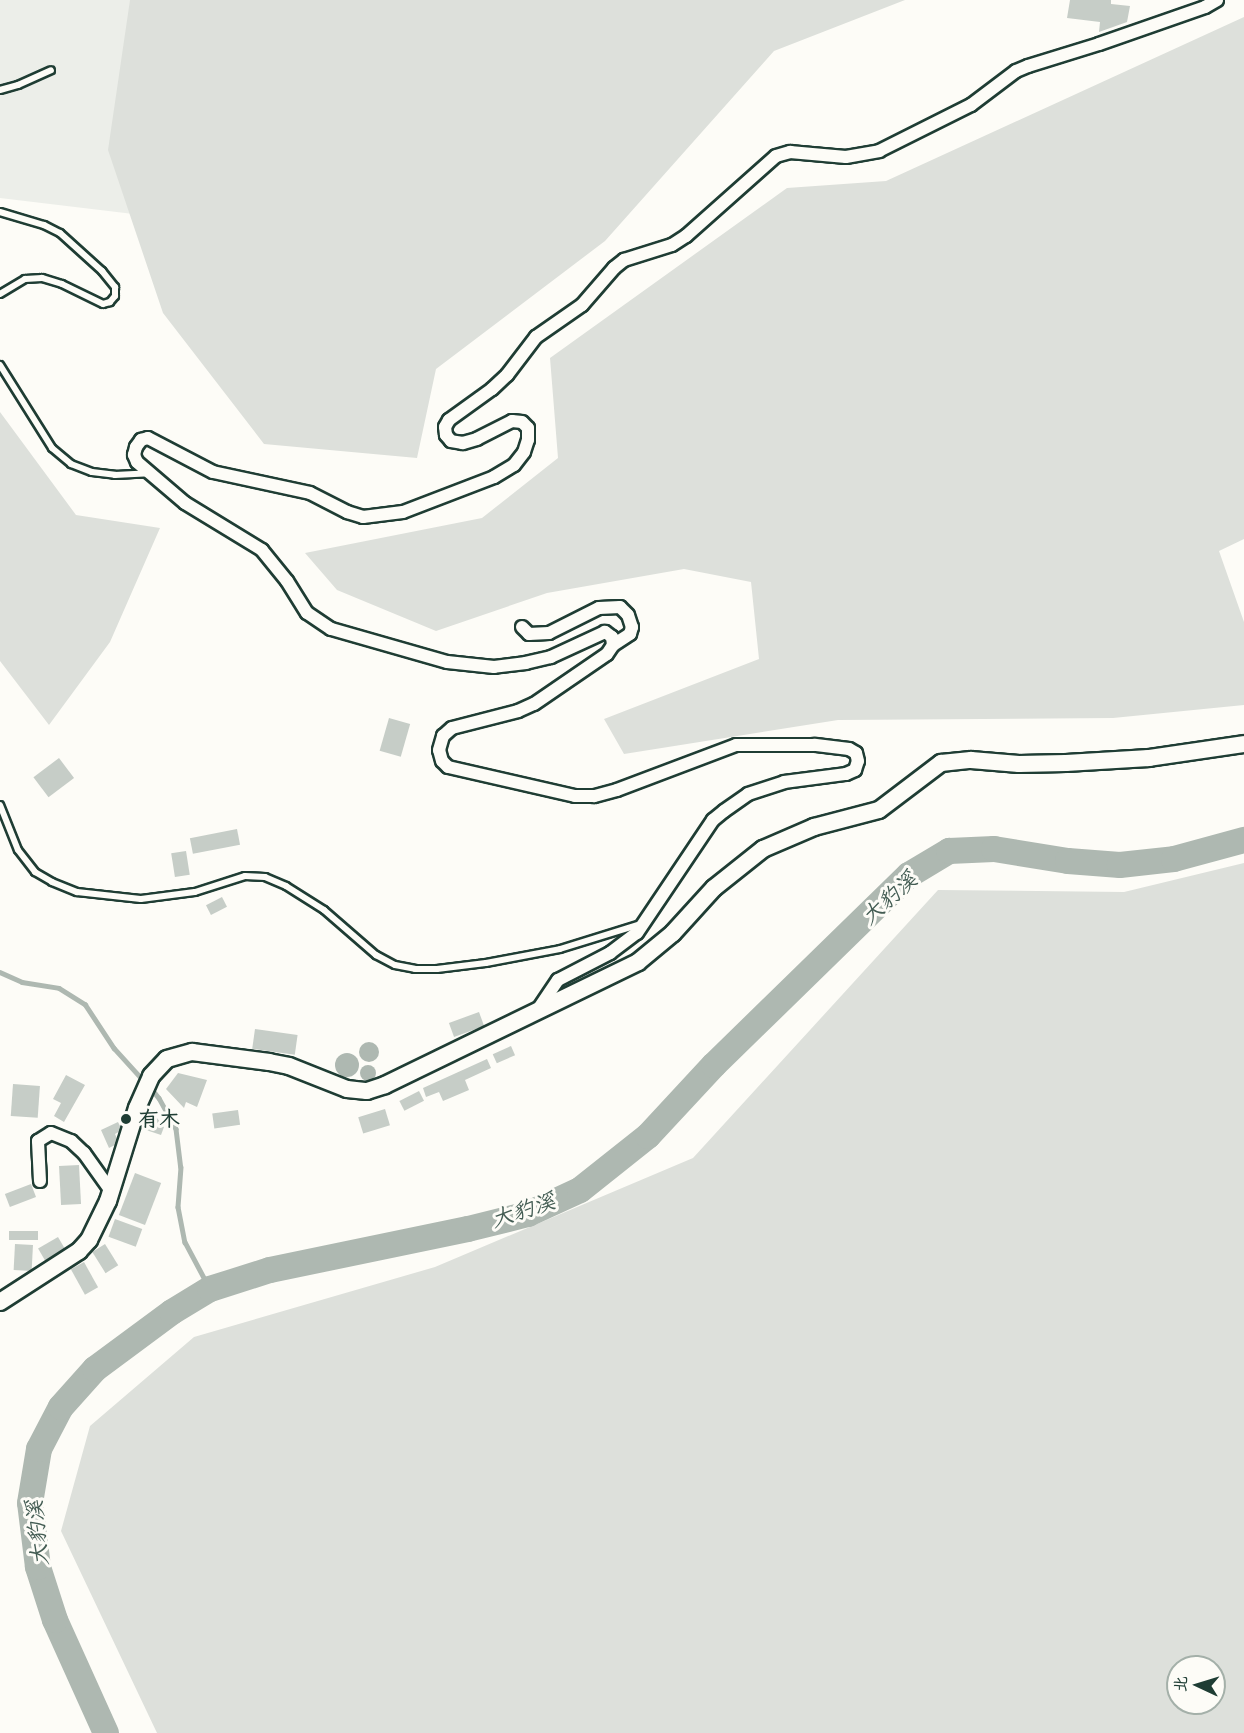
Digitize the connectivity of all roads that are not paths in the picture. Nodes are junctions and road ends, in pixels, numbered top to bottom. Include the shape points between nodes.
1 (1217, 0) edge
2 (51, 70) dead end
3 (0, 90) edge
4 (0, 212) edge
5 (0, 294) edge
6 (0, 365) edge
7 (149, 473) junction
8 (522, 627) dead end
9 (613, 645) junction
10 (1244, 744) edge
11 (0, 805) edge
12 (645, 923) junction
13 (539, 1008) junction
14 (40, 1181) dead end
15 (111, 1191) junction
16 (0, 1302) edge

1 - 7 street via 1205,8 1016,71 971,105 879,151 846,158 790,152 776,156 686,236 672,245 624,260 614,268 582,305 536,337 492,389 449,420 446,435 451,441 463,443 512,422 522,422 528,428 524,452 514,465 495,477 403,512 363,517 310,493 213,472 148,438 141,440 134,456
2 - 3 lane
4 - 5 lane via 60,233 102,271 115,286 115,296 103,304 42,278 25,279
6 - 7 lane via 52,448 71,464 115,475
7 - 9 street via 206,519 262,550 307,613 331,629 447,662 494,667 550,657 605,632 612,637
8 - 9 street via 536,635 549,633 599,608 620,607 632,627 630,634
9 - 12 street via 607,654 534,704 452,729 443,736 441,761 448,767 527,786 594,796 736,745 849,748 858,761 855,770 846,774 784,782 748,794 724,811 713,820
10 - 13 street via 1149,758 1066,763 941,763 879,810 814,827 763,849 714,888 656,949 638,962
11 - 12 lane via 18,850 35,872 60,886 110,898 141,899 195,892 245,876 265,877 324,910 376,954 395,965 415,969 486,963 560,949
12 - 13 street via 630,940 558,980
13 - 15 street via 367,1091 348,1089 269,1062 192,1052 174,1056 151,1076
14 - 15 street via 38,1141 51,1133 71,1141 84,1153
15 - 16 street via 95,1230 79,1251

